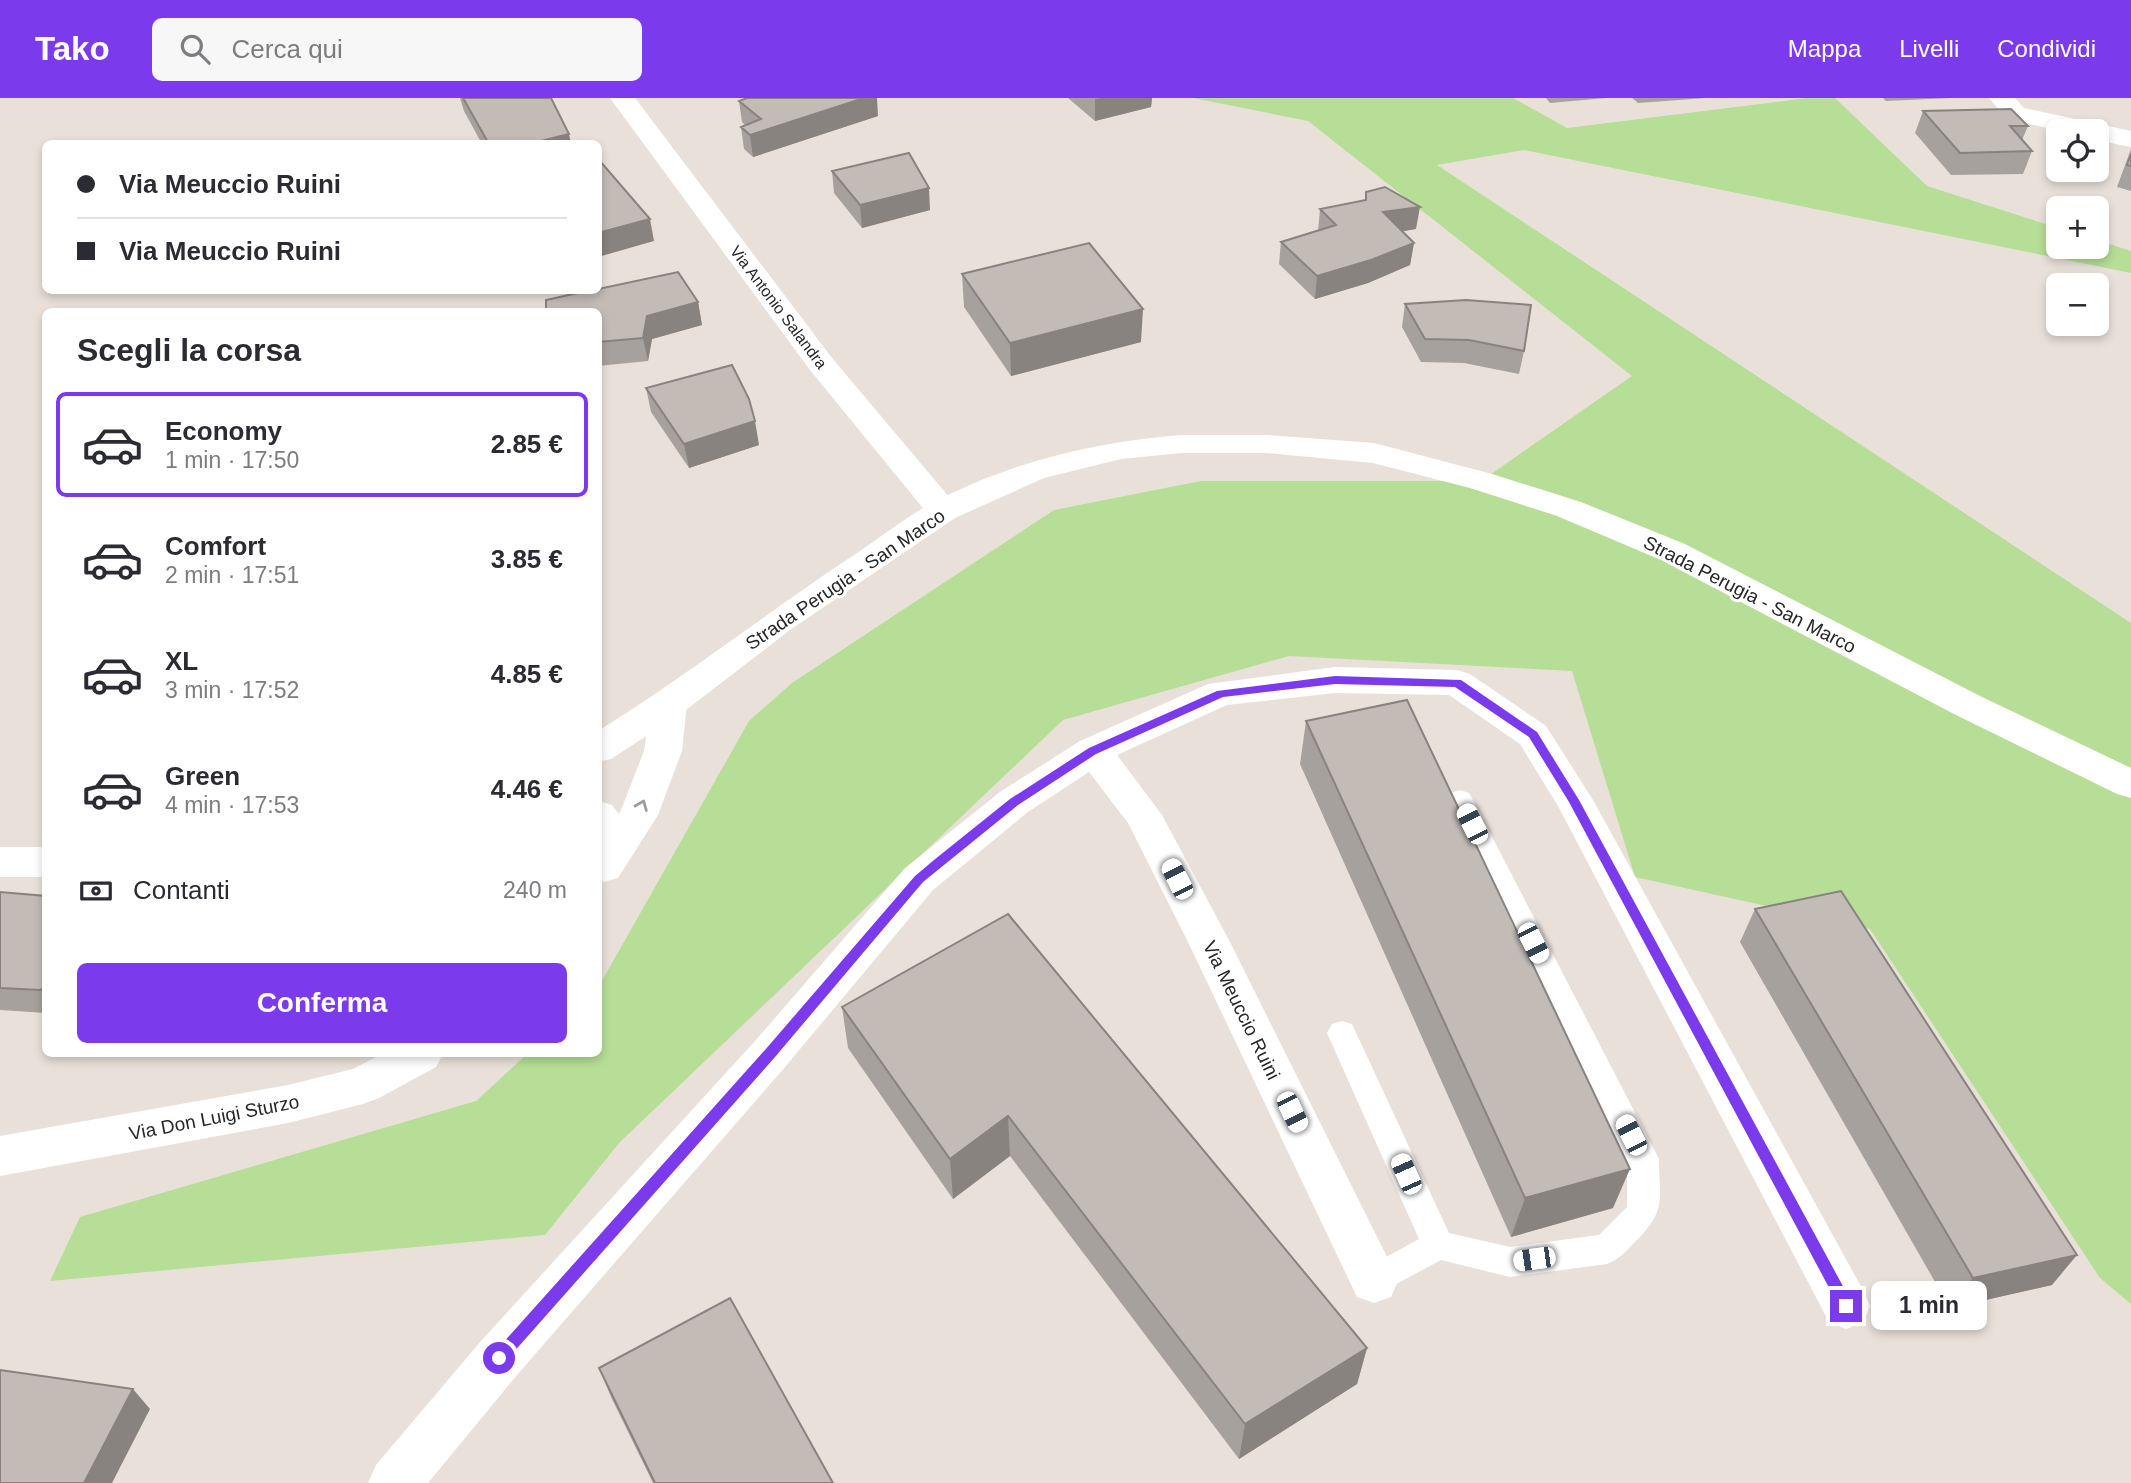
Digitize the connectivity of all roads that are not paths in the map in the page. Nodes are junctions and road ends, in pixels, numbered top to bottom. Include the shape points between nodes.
1 (622, 98) edge
2 (2001, 98) edge
3 (2046, 120) edge
4 (2109, 134) edge
5 (2131, 139) edge
6 (943, 511) junction
7 (669, 704) junction
8 (602, 746) edge
9 (1093, 751) junction
10 (2131, 784) edge
11 (1460, 800) dead end
12 (602, 820) edge
13 (0, 862) edge
14 (42, 862) edge
15 (602, 869) edge
16 (1342, 1033) dead end
17 (415, 1057) edge
18 (0, 1156) edge
19 (1438, 1245) junction
20 (1374, 1281) joint
21 (1846, 1306) dead end
22 (394, 1483) edge

1 - 6 street, Via Antonio Salandra via 821,364
2 - 3 street via 2016,114
4 - 5 street
6 - 7 street, Strada Perugia - San Marco via 778,622
6 - 10 street, Strada Perugia - San Marco via 1033,471 1121,449 1267,444 1374,453 1569,509 1673,551 1967,705
7 - 8 street, Strada Perugia - San Marco
15 -> 7 street via 639,815 663,751
9 - 20 street, Via Meuccio Ruini via 1143,815
9 - 21 street via 1221,693 1335,680 1457,683 1533,734 1574,800
9 - 22 street via 1014,802 919,879
11 - 19 lane via 1643,1159 1643,1212 1607,1249 1510,1262
12 - 15 street via 611,832
13 - 14 street
16 - 19 lane
17 - 18 street, Via Don Luigi Sturzo via 363,1085 288,1104
19 - 20 lane

